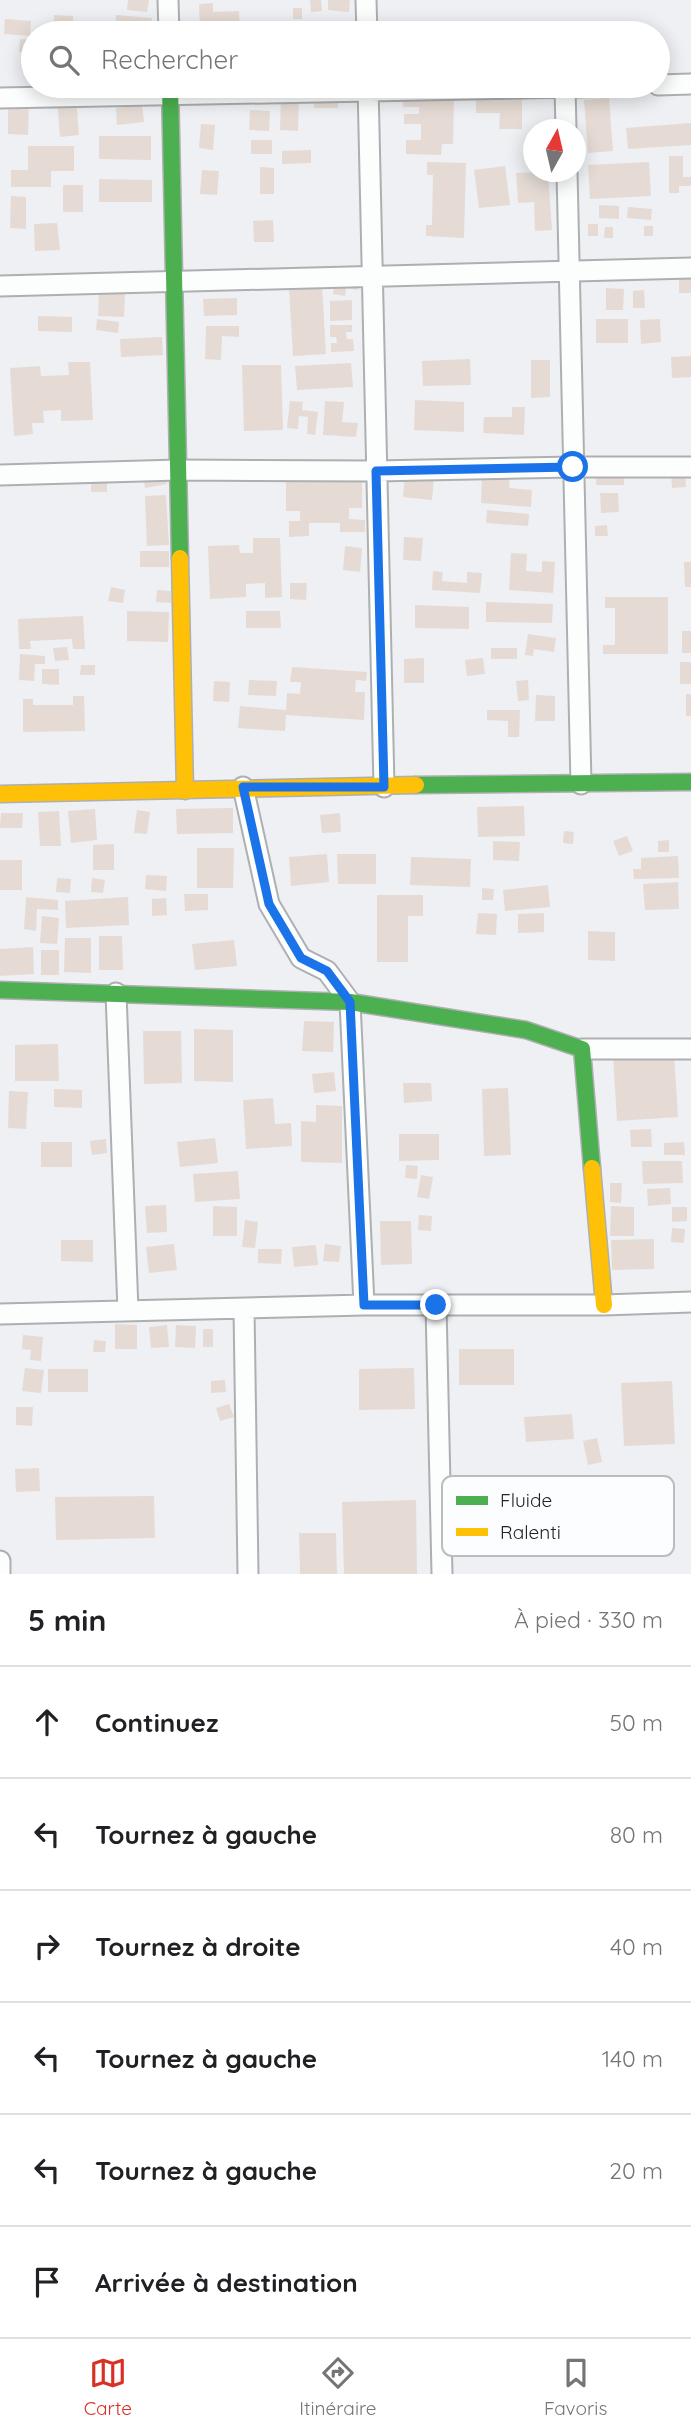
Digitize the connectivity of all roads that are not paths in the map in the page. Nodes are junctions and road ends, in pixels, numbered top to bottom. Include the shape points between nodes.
1 (168, 0) edge
2 (366, 0) edge
3 (169, 21) edge
4 (367, 21) edge
5 (670, 85) edge
6 (691, 85) edge
7 (21, 97) edge
8 (0, 98) edge
9 (170, 98) edge
10 (368, 98) edge
11 (565, 98) edge
12 (566, 119) edge
13 (567, 182) edge
14 (691, 268) edge
15 (569, 271) junction
16 (372, 276) junction
17 (174, 281) junction
18 (0, 286) edge
19 (573, 467) junction
20 (691, 467) edge
21 (178, 470) junction
22 (376, 471) junction
23 (0, 475) edge
24 (691, 782) edge
25 (581, 784) junction
26 (243, 787) junction
27 (384, 787) junction
28 (186, 791) junction
29 (0, 794) edge
30 (0, 990) edge
31 (117, 993) junction
32 (350, 1002) junction
33 (691, 1048) edge
34 (582, 1049) junction
35 (691, 1302) edge
36 (364, 1305) junction
37 (436, 1305) junction
38 (604, 1305) junction
39 (244, 1309) junction
40 (128, 1311) junction
41 (0, 1314) edge
42 (0, 1562) edge
43 (0, 1574) edge
44 (248, 1574) edge
45 (442, 1574) edge

1 - 3 street
2 - 4 street
5 - 6 street
7 - 8 street
9 - 17 street
10 - 16 street
11 - 12 street
13 - 15 street
14 - 15 street
15 - 16 street
15 - 19 street
16 - 17 street
16 - 22 street
17 - 18 street
17 - 21 street
19 - 20 street
19 - 22 street
19 - 25 street
21 - 22 street
21 - 23 street
21 - 28 street
22 - 27 street
24 - 25 street
25 - 27 street
26 - 27 street
26 - 28 street
26 - 32 street via 269,904 301,958 327,971
28 - 29 street
30 - 31 street
31 - 32 street
31 - 40 street
32 - 34 street via 526,1030
32 - 36 street
33 - 34 street
34 - 38 street
35 - 38 street
36 - 37 street
36 - 39 street
37 - 38 street
37 - 45 street
39 - 40 street
39 - 44 street
40 - 41 street
42 - 43 street

